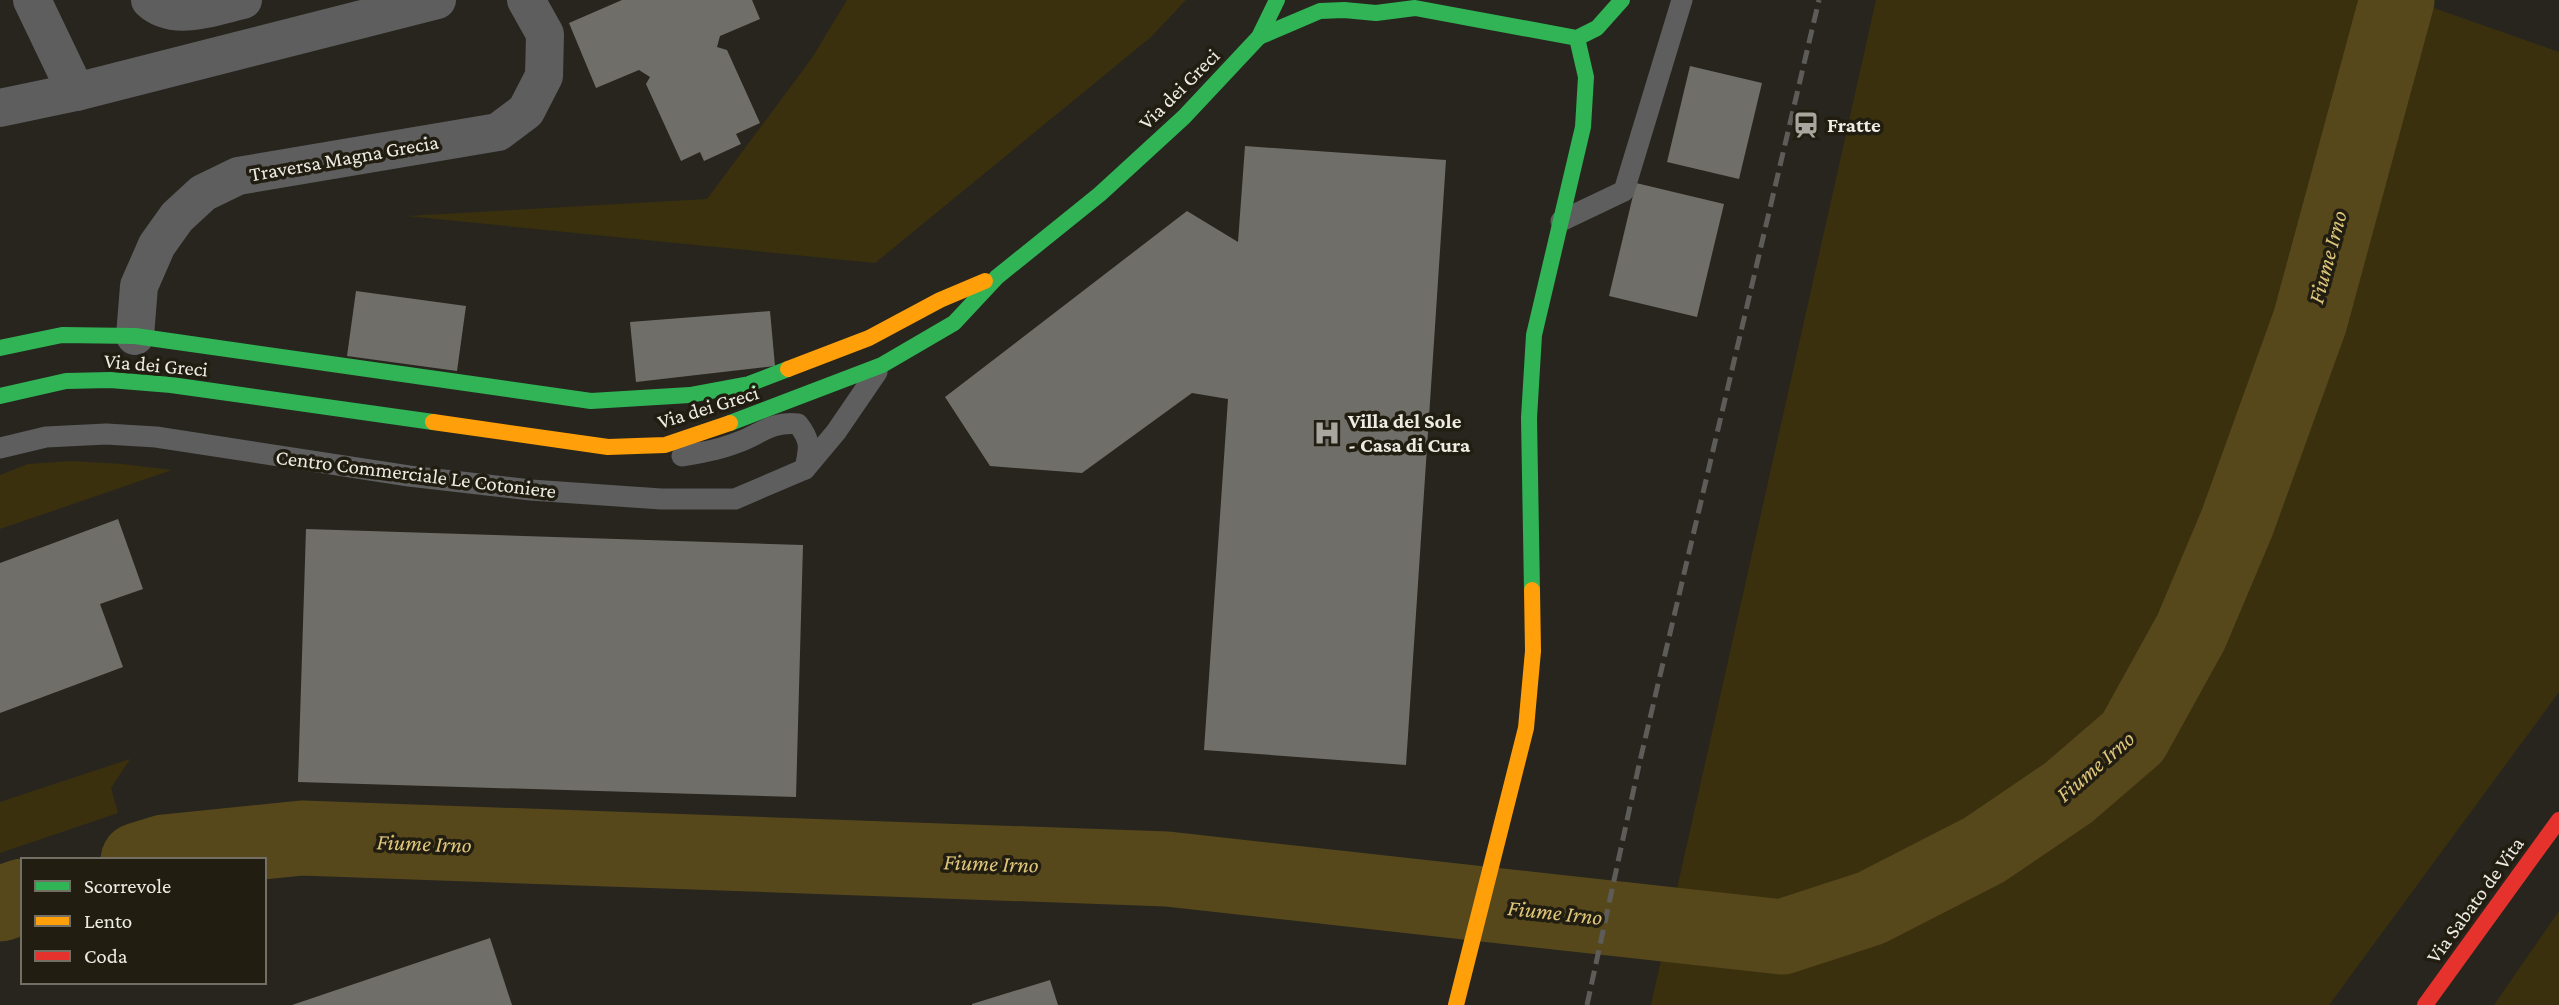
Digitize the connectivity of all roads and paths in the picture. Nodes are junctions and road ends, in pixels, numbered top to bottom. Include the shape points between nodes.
1 (32, 0) edge
2 (150, 0) edge
3 (243, 0) edge
4 (437, 0) edge
5 (526, 0) edge
6 (1277, 0) edge
7 (1622, 0) edge
8 (1682, 0) edge
9 (1411, 4) edge
10 (1259, 37) junction
11 (1577, 38) junction
12 (76, 92) junction
13 (0, 108) edge
14 (1561, 221) junction
15 (996, 277) junction
16 (135, 336) junction
17 (0, 348) edge
18 (882, 365) junction
19 (0, 396) edge
20 (608, 447) junction
21 (0, 448) edge
22 (805, 469) junction
23 (2559, 820) edge
24 (1456, 1005) edge
25 (2425, 1005) edge

1 - 12 street
2 - 3 street via 157,6 187,12
4 - 12 street
5 - 16 street, Traversa Magna Grecia via 544,34 544,76 526,111 498,132 238,176 203,193 156,245 139,286
6 - 10 main road, Via dei Greci
7 - 11 main road via 1597,28
8 - 14 lane via 1624,191
9 - 10 main road, Via dei Greci via 1376,13 1320,11
9 - 11 main road, Via dei Greci
10 - 15 main road, Via dei Greci via 1132,165
11 - 14 main road via 1587,98
12 - 13 street
14 - 24 main road via 1534,335 1530,383 1533,650 1526,728
15 - 16 main road, Via dei Greci via 940,300 859,343 748,384 690,395 591,401
15 - 18 main road, Via dei Greci via 954,323
16 - 17 main road, Via dei Greci via 62,335
18 - 20 main road, Via dei Greci via 665,445
18 - 22 lane, Centro Commerciale Le Cotoniere
19 - 20 main road, Via dei Greci via 66,381 171,385
20 - 22 lane via 641,458 673,457 739,443 767,427 798,424 810,445
21 - 22 lane, Centro Commerciale Le Cotoniere via 46,437 156,437 409,476 662,499 735,499
23 - 25 main road, Via Sabato de Vita

